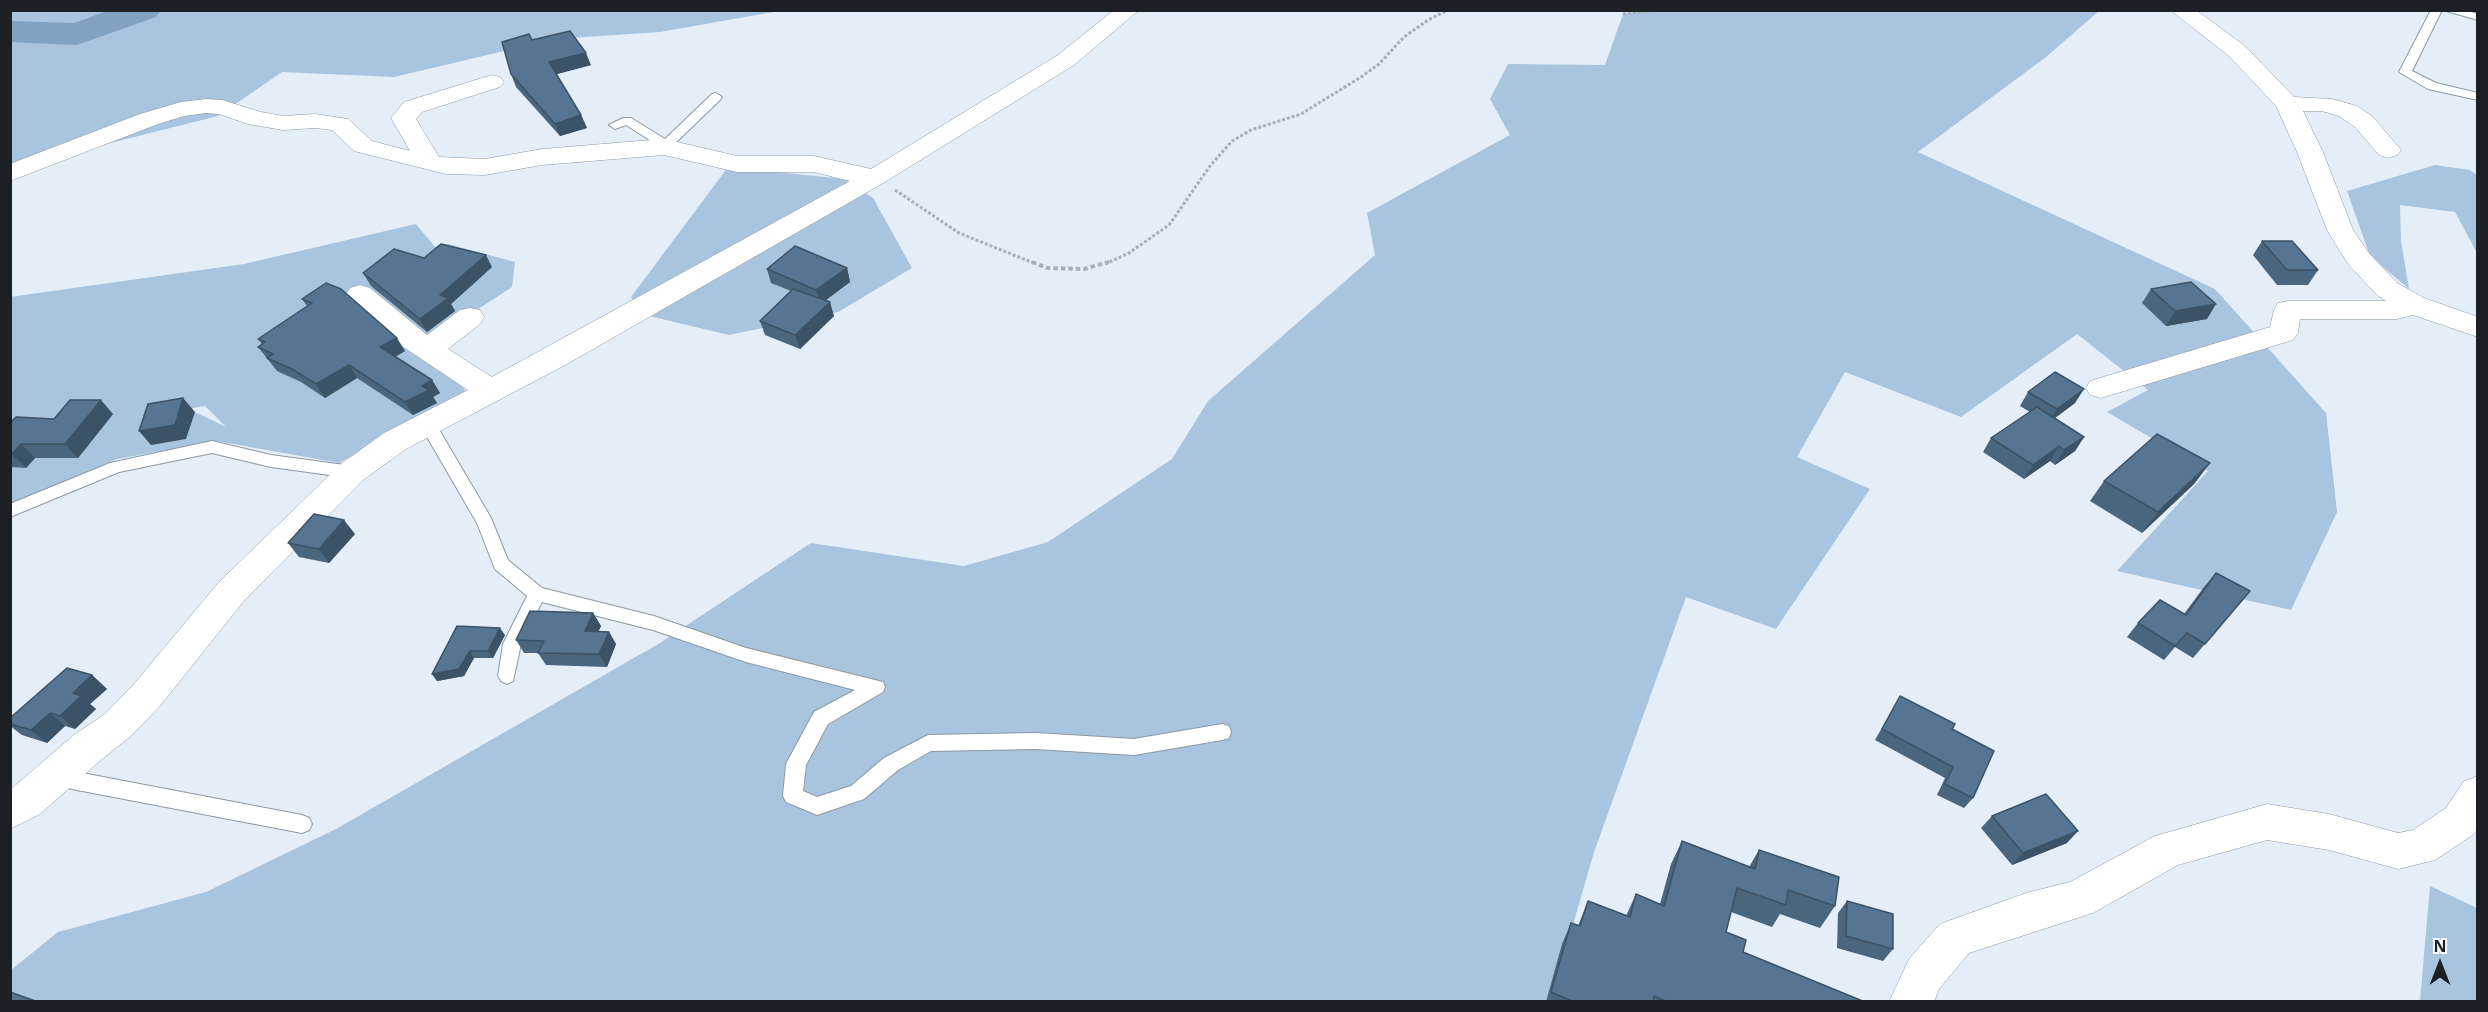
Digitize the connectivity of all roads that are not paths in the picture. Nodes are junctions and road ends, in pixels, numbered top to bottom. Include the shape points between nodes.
1 (1128, 10) edge
2 (2181, 10) edge
3 (2437, 10) edge
4 (2448, 10) edge
5 (2478, 17) edge
6 (492, 82) dead end
7 (2478, 97) edge
8 (716, 98) dead end
9 (2287, 104) junction
10 (615, 125) dead end
11 (665, 146) junction
12 (2388, 150) dead end
13 (429, 161) junction
14 (10, 173) edge
15 (876, 177) junction
16 (360, 294) dead end
17 (2414, 305) junction
18 (470, 317) dead end
19 (2478, 328) edge
20 (428, 349) junction
21 (2101, 388) dead end
22 (490, 390) junction
23 (428, 426) junction
24 (352, 472) junction
25 (10, 511) edge
26 (537, 594) junction
27 (507, 676) dead end
28 (1222, 732) dead end
29 (55, 776) junction
30 (2478, 793) edge
31 (10, 811) edge
32 (302, 824) dead end
33 (1911, 1002) edge

1 - 15 street via 1066,60
2 - 9 street via 2237,51
3 - 7 lane via 2405,72 2432,86
4 - 5 lane
6 - 13 street via 412,107 403,118
8 - 11 lane
9 - 12 street via 2323,104 2348,111 2364,122
9 - 17 street via 2340,230 2358,258 2387,289
10 - 11 lane via 627,120
11 - 13 street via 542,157 486,167 446,166
11 - 15 street via 737,164 814,164
13 - 14 street via 363,146 339,124 282,123 206,106 149,119
15 - 22 street
16 - 20 street
17 - 19 street
17 - 21 street via 2397,310 2288,310 2283,333
18 - 20 street
20 - 22 street
22 - 23 street
23 - 24 street via 395,441
23 - 26 lane via 485,522 501,564
24 - 25 lane via 271,461 212,447 116,467
24 - 29 street via 231,592 118,725
26 - 27 lane via 512,644
26 - 28 lane via 654,622 746,655 876,687 821,718 796,764 793,796 817,806 857,793 891,765 928,743 1036,741 1134,747
29 - 31 street
29 - 32 lane
30 - 33 street via 2460,820 2421,847 2398,851 2329,832 2267,822 2169,849 2078,899 1955,938 1924,974

